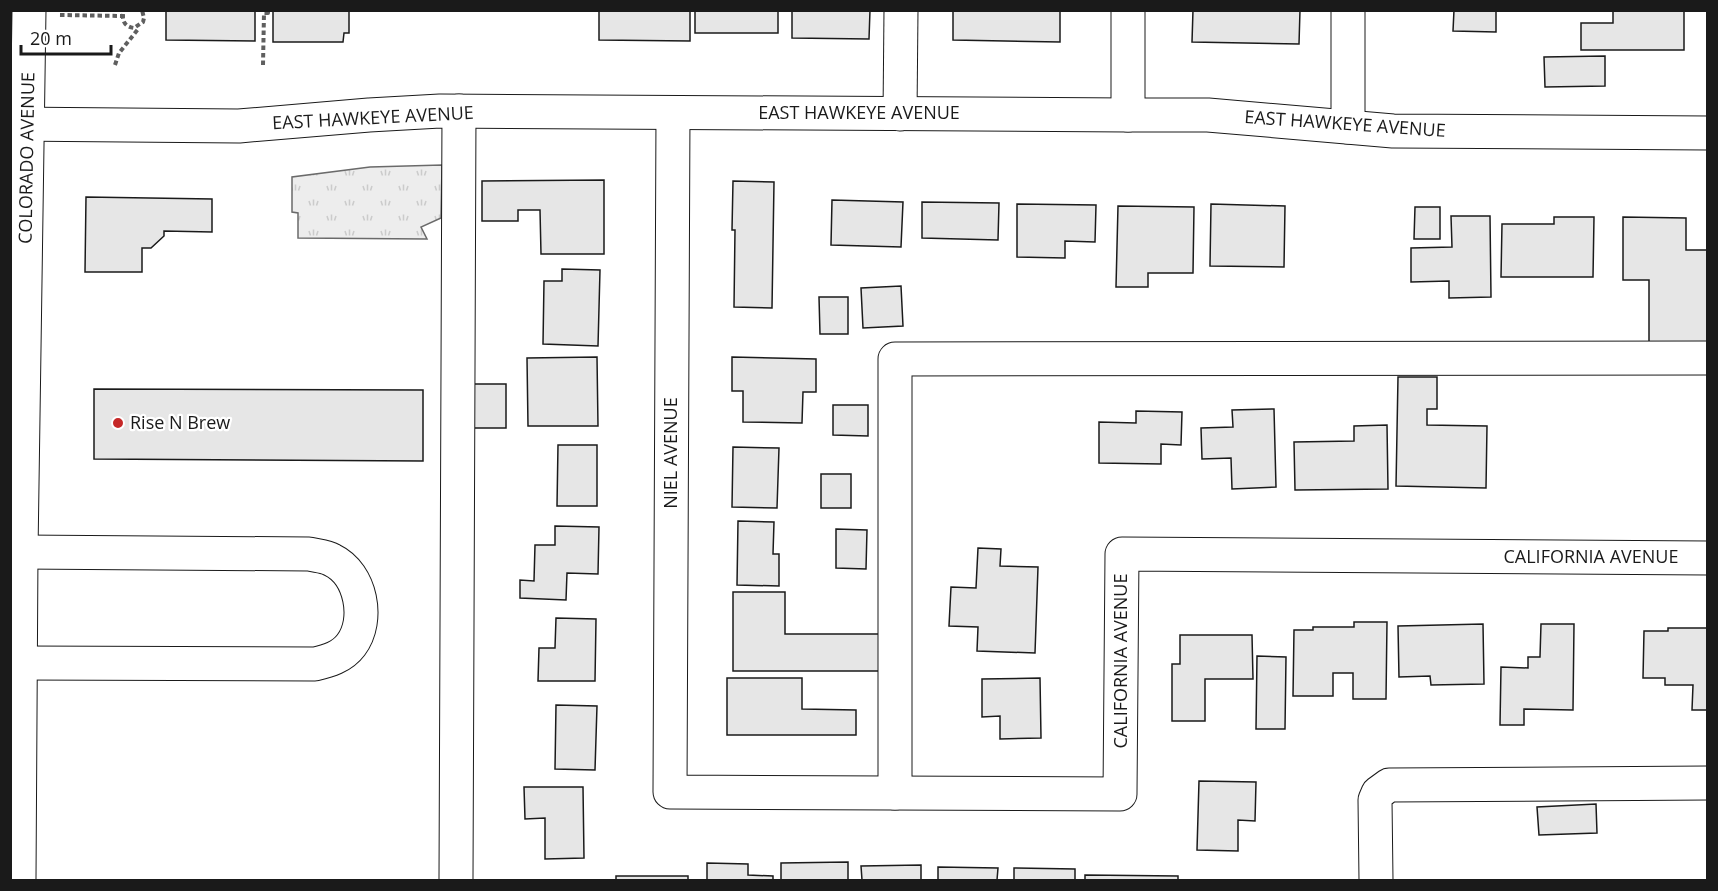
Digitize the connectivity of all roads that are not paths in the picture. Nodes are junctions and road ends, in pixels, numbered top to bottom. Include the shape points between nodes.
1 (901, 10) edge
2 (1128, 10) edge
3 (1348, 10) edge
4 (43, 13) edge
5 (459, 111) junction
6 (673, 112) junction
7 (900, 114) junction
8 (1128, 114) junction
9 (19, 124) edge
10 (1348, 127) junction
11 (1707, 133) edge
12 (1707, 358) edge
13 (21, 552) junction
14 (1707, 558) edge
15 (20, 663) junction
16 (1707, 783) edge
17 (670, 792) joint
18 (895, 794) junction
19 (19, 880) edge
20 (456, 880) edge
21 (1377, 880) edge

1 - 7 street
2 - 8 street
3 - 10 street
4 - 9 street, COLORADO AVENUE
5 - 6 street, EAST HAWKEYE AVENUE
5 - 9 street, EAST HAWKEYE AVENUE via 239,126
5 - 20 street
6 - 7 street, EAST HAWKEYE AVENUE
6 - 17 street, NIEL AVENUE
7 - 8 street, EAST HAWKEYE AVENUE
8 - 10 street, EAST HAWKEYE AVENUE
9 - 13 street, COLORADO AVENUE
10 - 11 street, EAST HAWKEYE AVENUE
12 - 18 street via 895,358
13 - 15 street, COLORADO AVENUE
13 - 15 street via 322,556 350,575 359,595 361,616 351,645 335,658 315,664
14 - 18 street, CALIFORNIA AVENUE via 1122,554 1120,795
15 - 19 street, COLORADO AVENUE
16 - 21 street via 1389,784 1375,800
17 - 18 street, CALIFORNIA AVENUE

